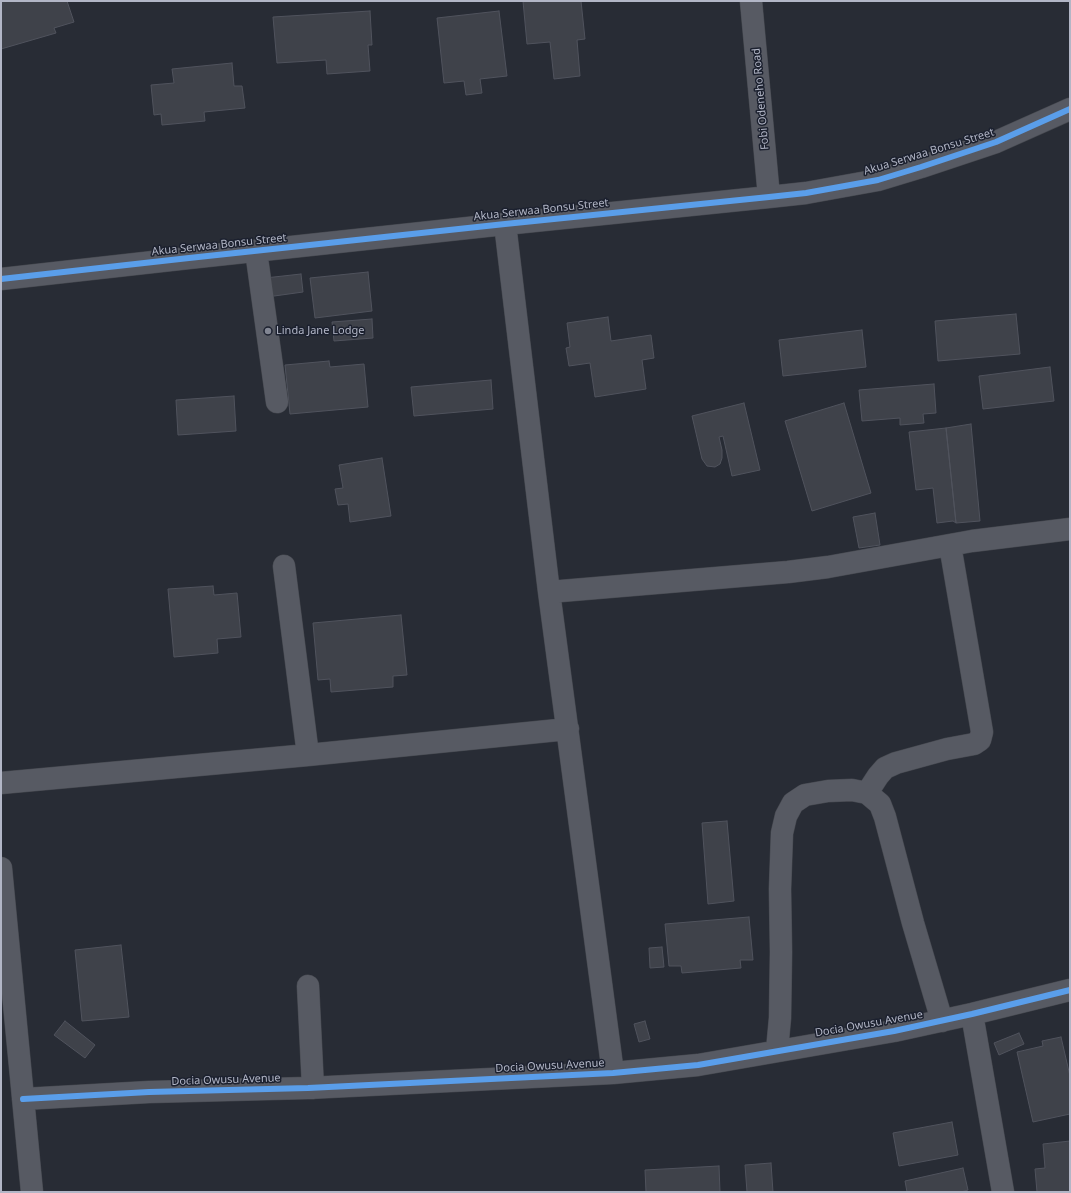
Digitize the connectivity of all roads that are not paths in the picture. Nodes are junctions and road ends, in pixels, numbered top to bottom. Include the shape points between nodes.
1 (751, 1) edge
2 (1070, 109) edge
3 (769, 197) junction
4 (505, 224) junction
5 (256, 251) junction
6 (1, 280) edge
7 (277, 402) dead end
8 (1070, 529) edge
9 (950, 544) junction
10 (284, 566) dead end
11 (549, 592) junction
12 (568, 729) junction
13 (308, 755) junction
14 (1, 783) edge
15 (867, 793) junction
16 (1, 868) edge
17 (308, 986) dead end
18 (1070, 990) edge
19 (972, 1014) junction
20 (942, 1021) junction
21 (777, 1050) junction
22 (613, 1073) junction
23 (313, 1088) junction
24 (23, 1099) junction
25 (32, 1192) edge
26 (1003, 1192) edge

1 - 3 street, Fobi Odeneho Road
2 - 3 street, Akua Serwaa Bonsu Street via 996,142 878,180
3 - 4 street, Akua Serwaa Bonsu Street
4 - 5 street, Akua Serwaa Bonsu Street
4 - 11 street
5 - 6 street, Akua Serwaa Bonsu Street
5 - 7 street
8 - 9 street
9 - 11 street via 788,572
9 - 15 street via 982,732 980,740 974,744 896,763 878,776
10 - 13 street
11 - 12 street
12 - 13 street
12 - 22 street
13 - 14 street
15 - 20 street via 880,804 885,817
15 - 21 street via 852,790 805,795 792,803 786,816 781,841 780,1011
16 - 24 street
17 - 23 street
18 - 19 street, Docia Owusu Avenue
19 - 20 street, Docia Owusu Avenue
19 - 26 street
20 - 21 street, Docia Owusu Avenue
21 - 22 street, Docia Owusu Avenue via 698,1064
22 - 23 street, Docia Owusu Avenue
23 - 24 street, Docia Owusu Avenue via 149,1092
24 - 25 street

